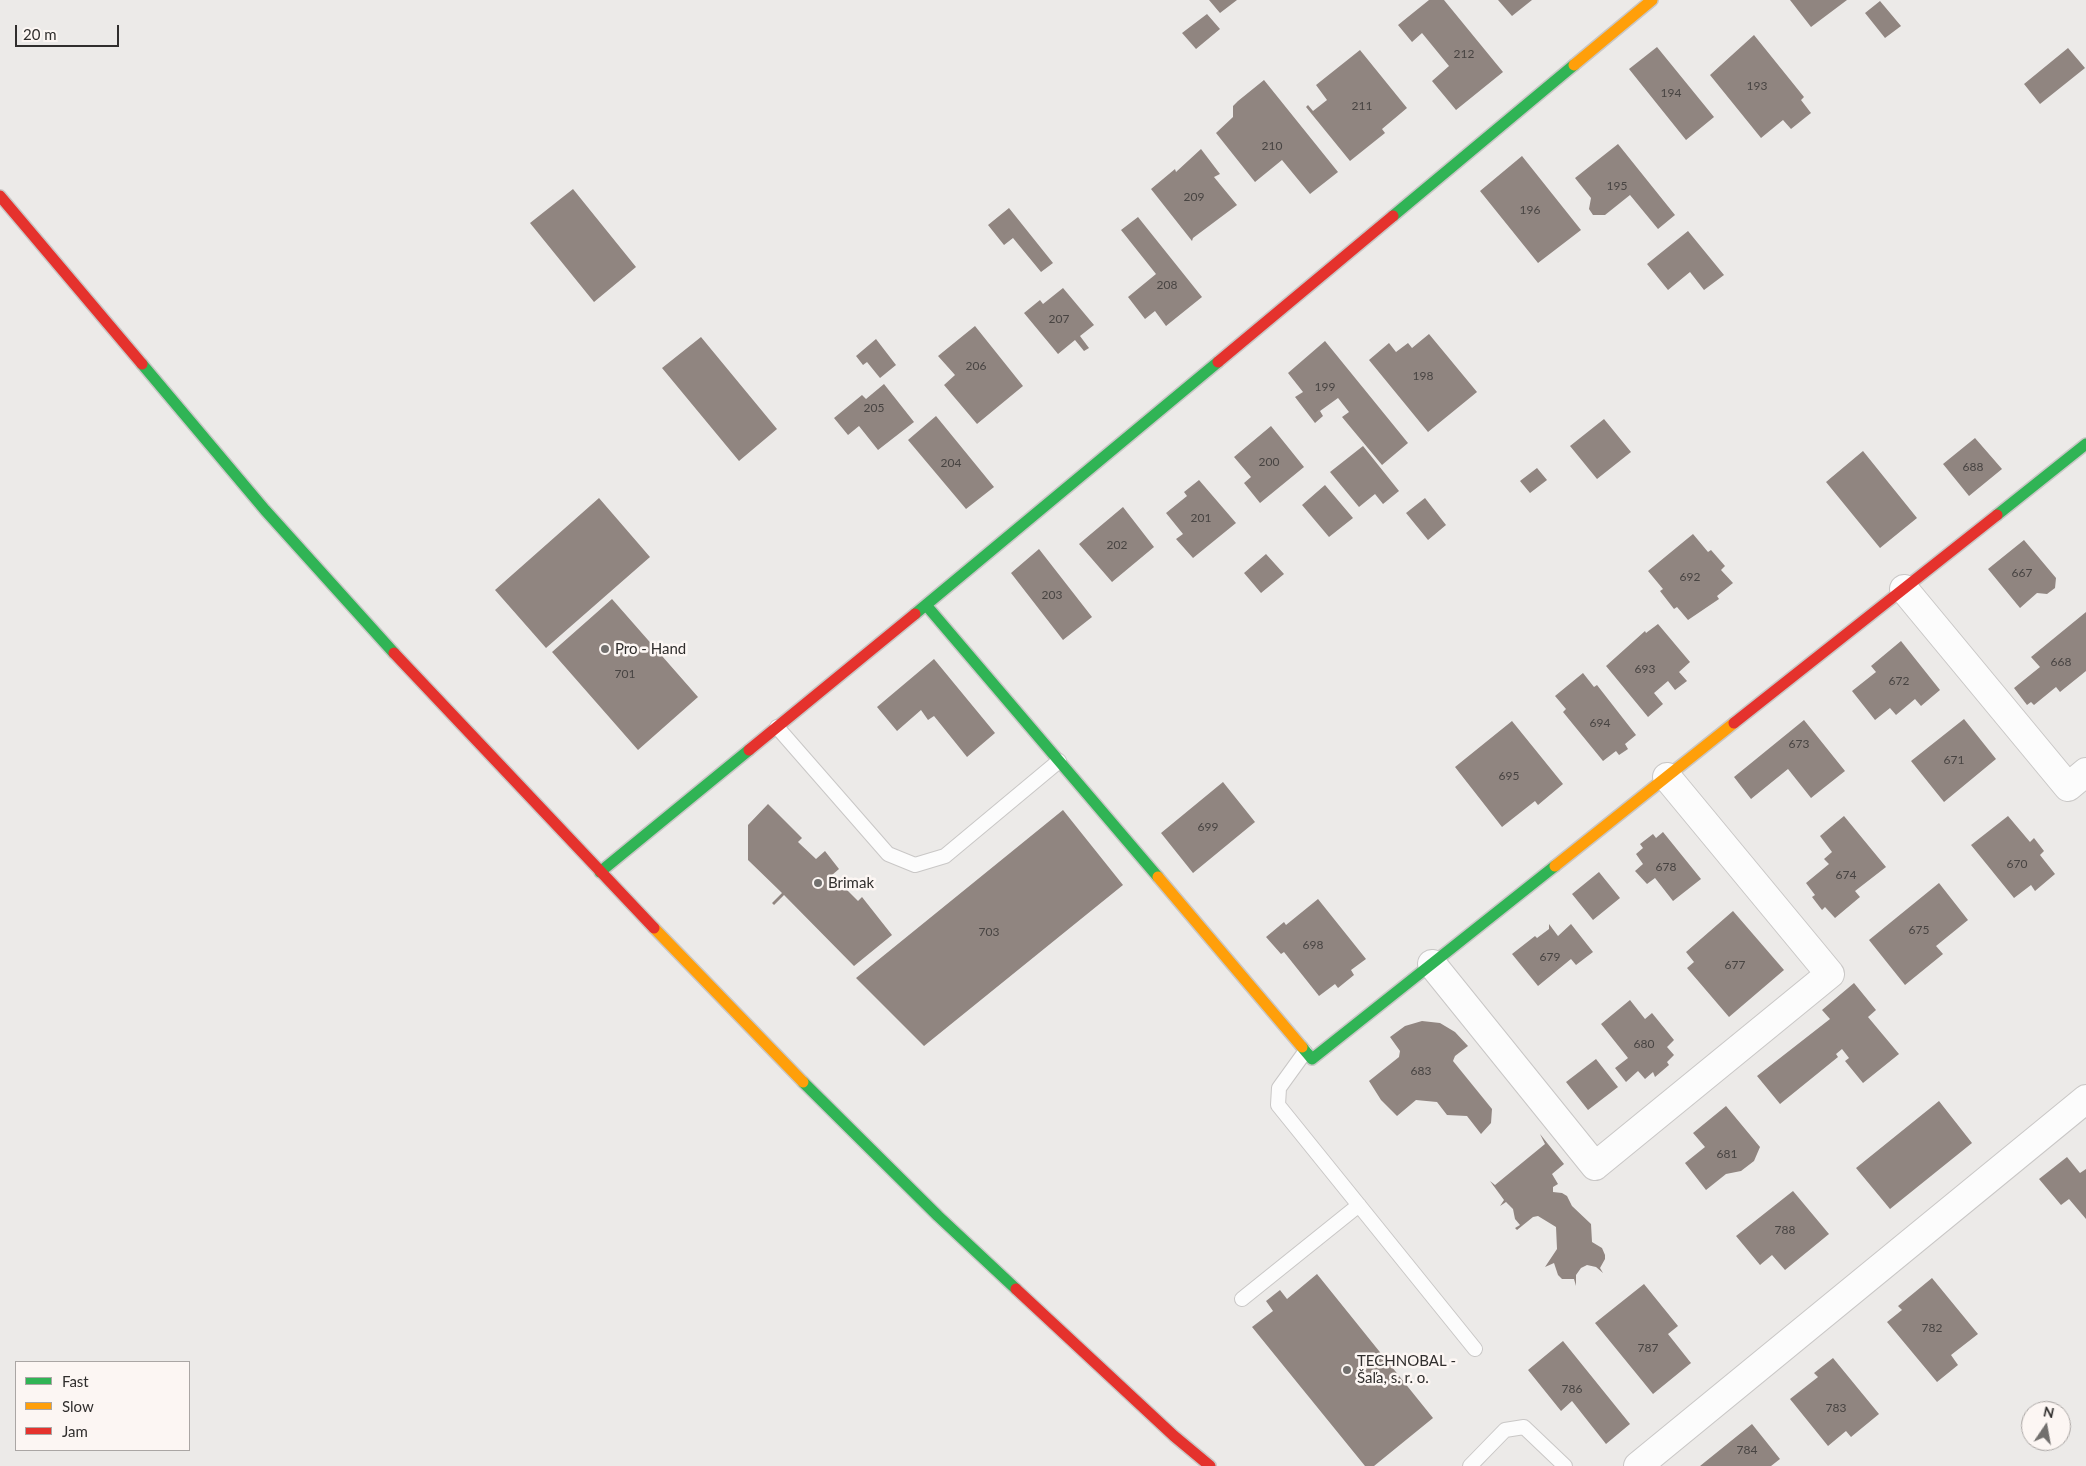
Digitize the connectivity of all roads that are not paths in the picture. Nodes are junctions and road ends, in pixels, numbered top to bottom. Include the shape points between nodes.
1 (1652, 0) edge
2 (0, 196) edge
3 (2086, 444) edge
4 (1904, 589) junction
5 (926, 605) junction
6 (777, 727) junction
7 (1059, 761) junction
8 (2086, 772) edge
9 (1667, 777) junction
10 (600, 872) junction
11 (1432, 964) junction
12 (1306, 1052) junction
13 (2086, 1099) edge
14 (1359, 1205) junction
15 (1242, 1299) dead end
16 (1475, 1350) dead end
17 (1210, 1466) edge
18 (1470, 1466) edge
19 (1565, 1466) edge
20 (1638, 1466) edge

1 - 5 street
2 - 10 street via 265,510 429,692
3 - 4 street
4 - 8 street via 2068,787
4 - 9 street
5 - 6 street
5 - 7 street
6 - 7 lane via 888,854 914,865 945,856
6 - 10 street
7 - 12 street
9 - 11 street
9 - 11 street via 1830,974 1595,1166
10 - 17 street via 735,1014 938,1216
11 - 12 street via 1312,1059
12 - 14 lane via 1279,1088 1278,1105
13 - 20 street
14 - 15 lane
14 - 16 lane
18 - 19 lane via 1505,1430 1524,1427

